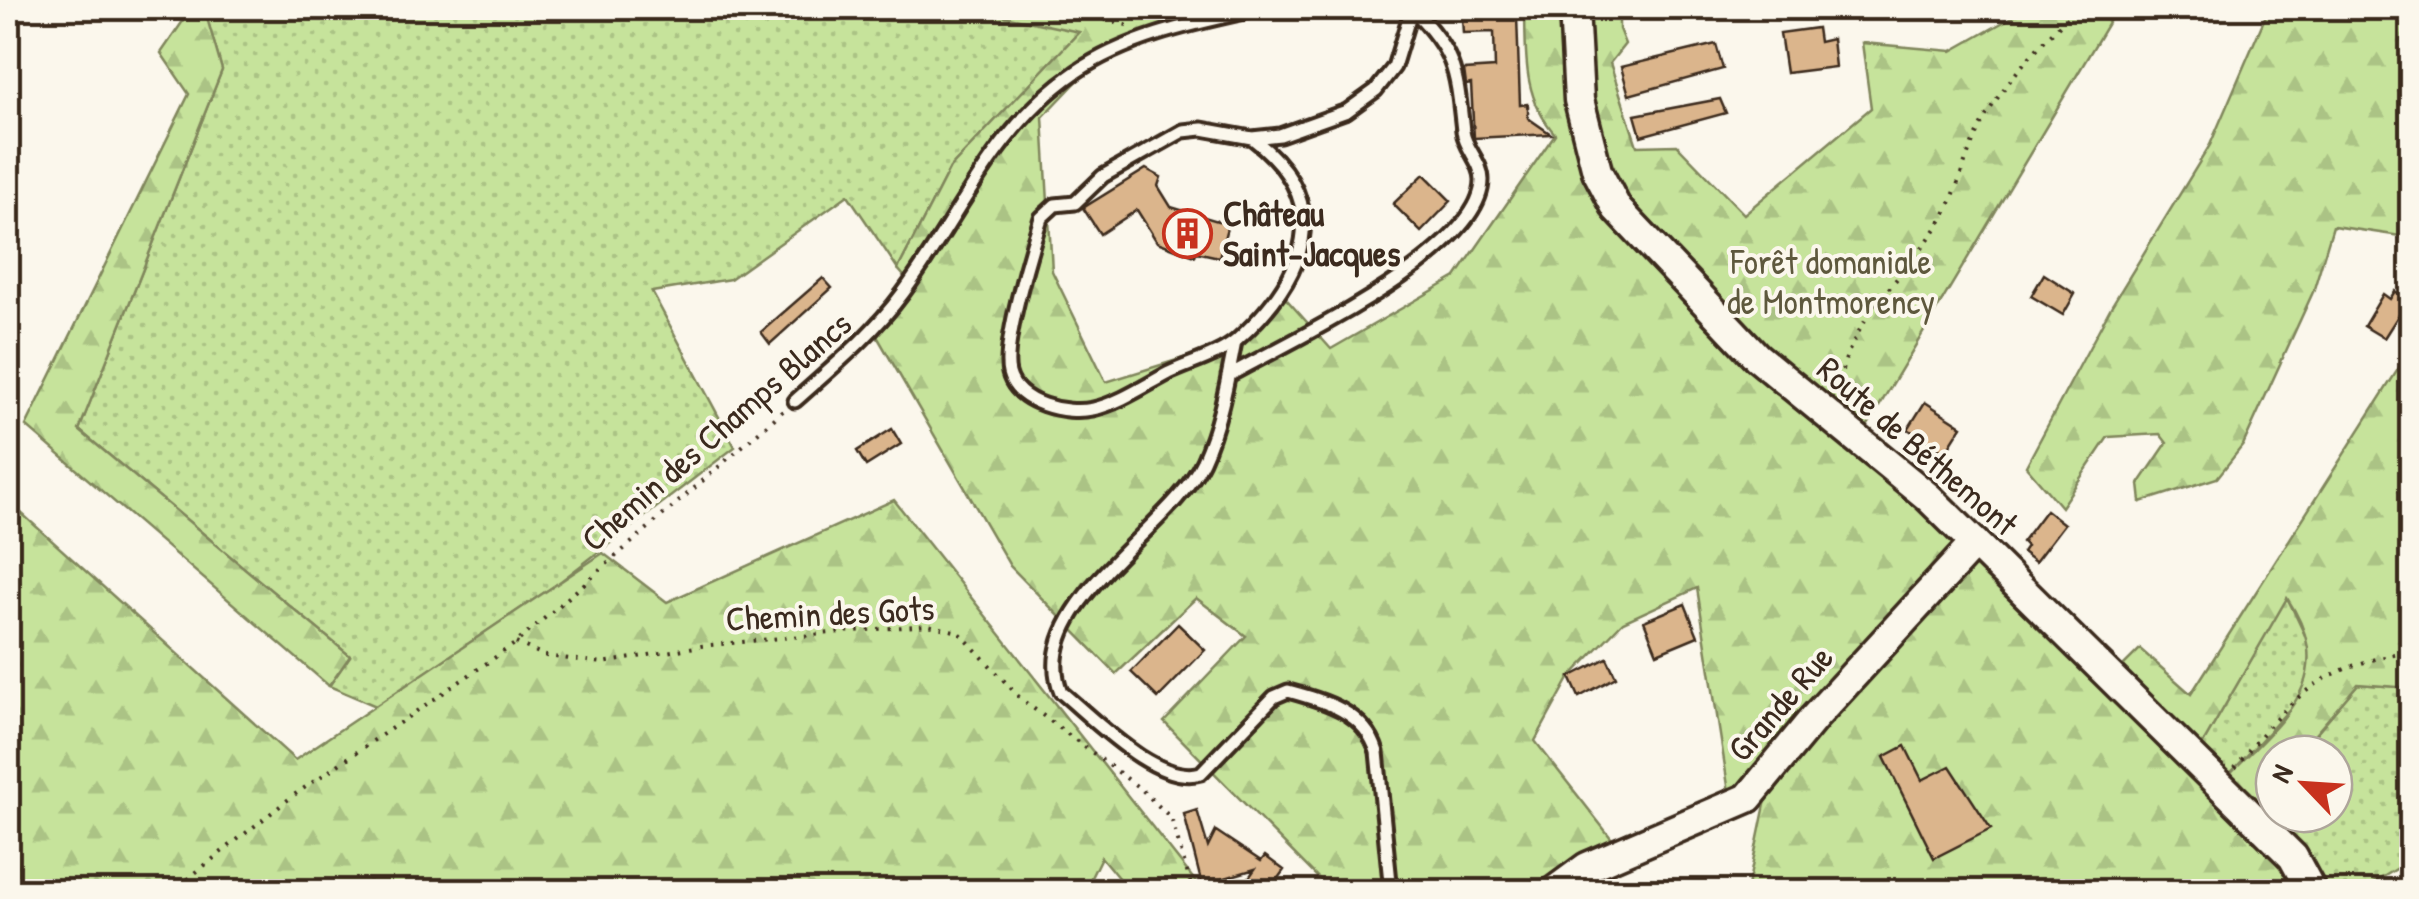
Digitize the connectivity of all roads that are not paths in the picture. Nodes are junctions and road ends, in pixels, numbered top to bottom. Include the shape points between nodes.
1 (1264, 8) edge
2 (1412, 8) edge
3 (1574, 8) edge
4 (1252, 138) junction
5 (1235, 342) junction
6 (1228, 376) junction
7 (796, 401) road end
8 (1975, 543) junction
9 (1391, 892) edge
10 (1553, 892) edge
11 (2312, 892) edge

1 - 7 lane, Chemin des Champs Blancs via 1162,32 1080,69 1030,110 984,163 874,331
2 - 4 lane via 1394,67 1376,90 1322,124
2 - 6 lane via 1456,64 1464,137 1483,184 1472,208 1411,274
3 - 8 street, Route de Béthemont via 1578,100 1597,170 1617,208 1757,358 1928,496
4 - 5 lane via 1296,183 1304,235 1288,283
4 - 5 lane via 1183,131 1103,176 1075,204 1056,206 1041,218 1007,354 1010,377 1030,400 1060,410 1092,410
5 - 6 lane
6 - 9 lane via 1202,464 1096,581 1058,644 1053,674 1060,692 1157,768 1186,777 1201,773 1274,697 1288,691 1357,718 1371,732 1376,752
8 - 10 street, Grande Rue via 1748,798 1587,867
8 - 11 street, Route de Béthemont via 2293,857

